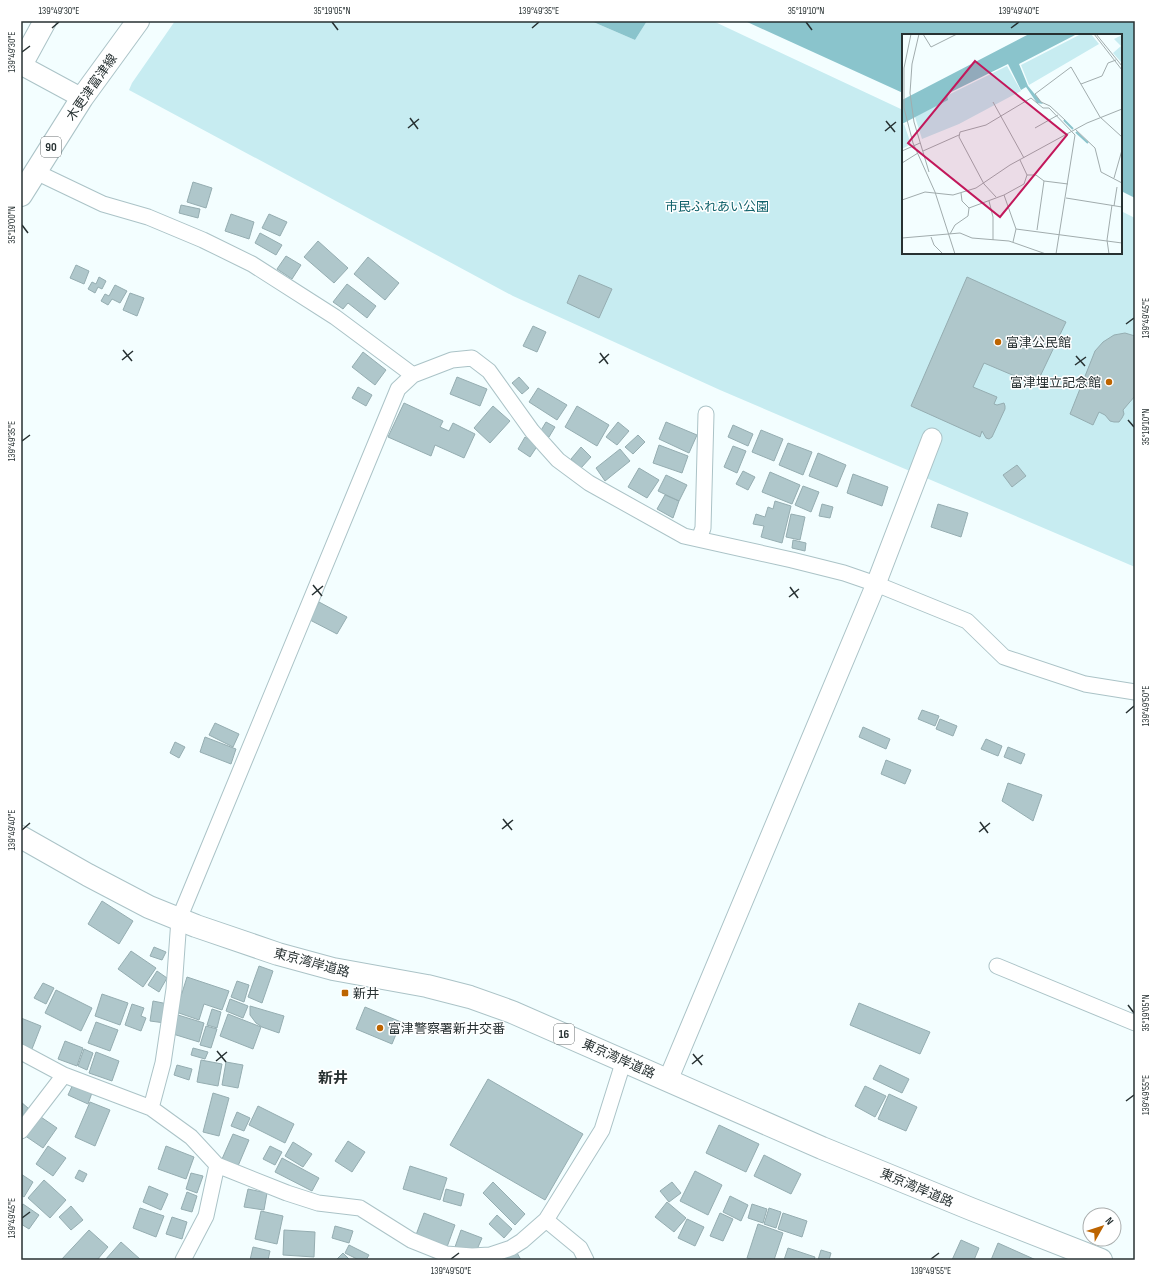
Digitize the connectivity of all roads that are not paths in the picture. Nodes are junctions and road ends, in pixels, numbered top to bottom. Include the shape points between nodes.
1 (45, 21) edge
2 (138, 21) edge
3 (21, 65) edge
4 (82, 98) junction
5 (36, 172) junction
6 (21, 195) edge
7 (412, 375) junction
8 (706, 414) dead end
9 (932, 438) dead end
10 (699, 539) junction
11 (876, 584) junction
12 (1135, 692) edge
13 (21, 836) edge
14 (180, 919) junction
15 (997, 966) dead end
16 (1135, 1023) edge
17 (21, 1052) edge
18 (624, 1060) junction
19 (64, 1075) junction
20 (668, 1080) junction
21 (152, 1108) junction
22 (21, 1131) edge
23 (217, 1165) junction
24 (546, 1220) junction
25 (183, 1260) edge
26 (586, 1260) edge
27 (1101, 1260) edge

1 - 3 main road
2 - 4 main road, 木更津富津線 / 90
3 - 4 street
4 - 5 main road, 木更津富津線 / 90
5 - 6 main road, 木更津富津線 / 90
5 - 7 street via 103,204 148,217 252,264 335,317
7 - 10 street via 452,360 472,358 489,371 532,431 558,460 589,483 634,509 684,536
7 - 14 street via 398,389
8 - 10 street via 703,528
9 - 11 street
10 - 11 street via 844,573
11 - 12 street via 967,621 1004,657 1085,684
11 - 20 street
13 - 14 main road, 東京湾岸道路 / 16 via 149,907
14 - 18 main road, 東京湾岸道路 / 16 via 278,954 333,969 427,986 470,998 512,1012
14 - 21 street via 174,989 163,1063
15 - 16 street
17 - 19 street
18 - 20 main road, 東京湾岸道路 / 16
18 - 24 street via 602,1130
19 - 21 street
19 - 22 street
20 - 27 main road, 東京湾岸道路 / 16 via 956,1204
21 - 23 street via 191,1137
23 - 24 street via 318,1203 360,1208 411,1240 446,1254 472,1256 497,1253 511,1248
23 - 25 street via 206,1216
24 - 26 street via 580,1248

